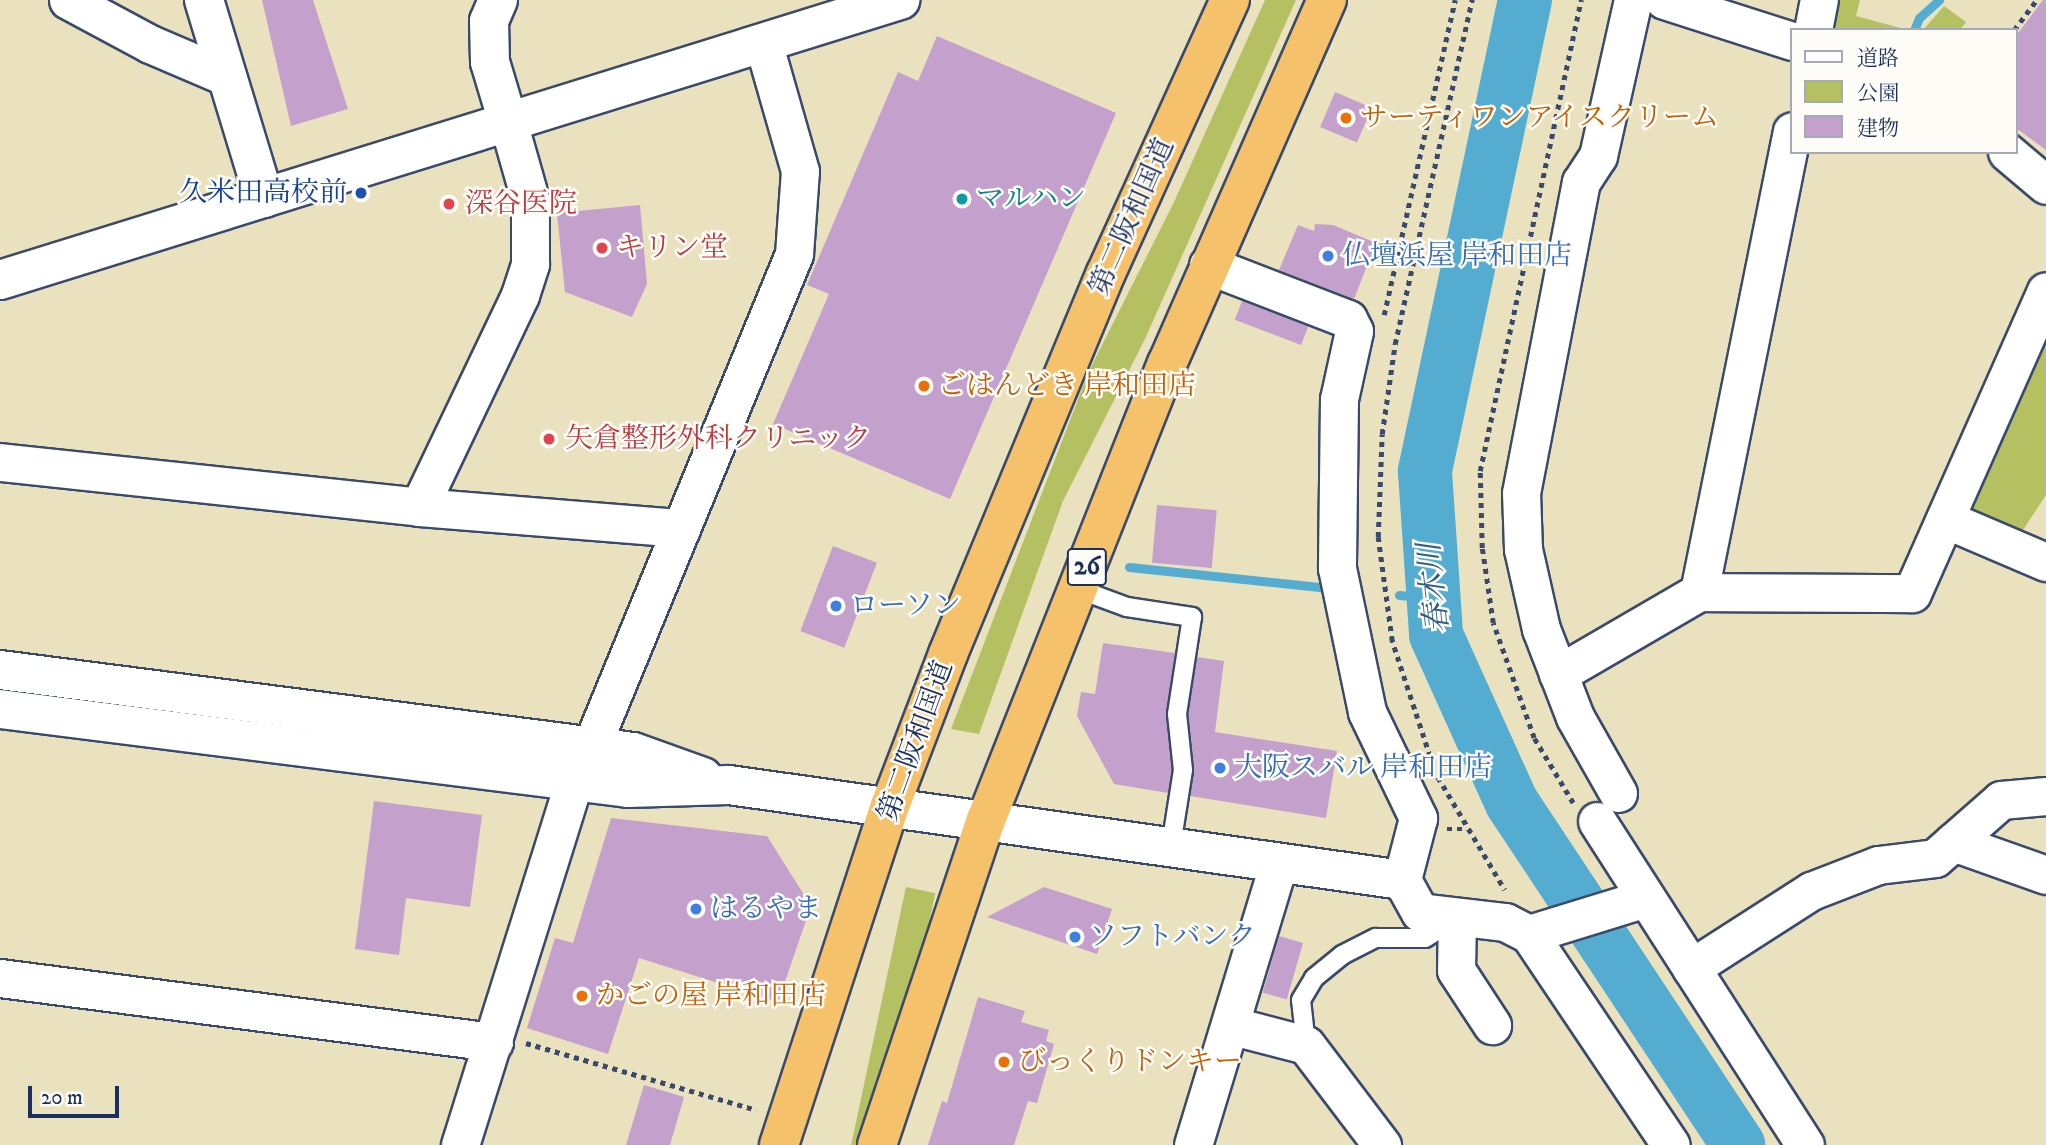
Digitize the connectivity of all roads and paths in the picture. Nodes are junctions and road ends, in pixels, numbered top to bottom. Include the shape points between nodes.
1 (68, 0) edge
2 (204, 0) edge
3 (498, 0) edge
4 (900, 0) edge
5 (1230, 0) edge
6 (1327, 0) edge
7 (1455, 0) edge
8 (1472, 0) edge
9 (1633, 0) edge
10 (1664, 0) edge
11 (1819, 0) edge
12 (2037, 0) edge
13 (1813, 28) edge
14 (2016, 28) edge
15 (1790, 40) edge
16 (763, 42) junction
17 (227, 77) junction
18 (508, 122) junction
19 (1790, 141) edge
20 (2009, 154) edge
21 (2046, 185) edge
22 (264, 198) junction
23 (1208, 265) junction
24 (0, 281) edge
25 (2046, 291) edge
26 (1382, 325) dead end
27 (0, 462) edge
28 (419, 507) junction
29 (1945, 519) junction
30 (681, 528) junction
31 (2046, 562) edge
32 (1078, 589) junction
33 (1699, 592) junction
34 (1514, 666) dead end
35 (1506, 668) dead end
36 (0, 670) edge
37 (1558, 674) junction
38 (0, 709) edge
39 (591, 747) junction
40 (575, 782) junction
41 (729, 785) junction
42 (2046, 796) edge
43 (890, 806) junction
44 (986, 820) junction
45 (1442, 820) dead end
46 (1467, 829) junction
47 (1953, 842) junction
48 (1171, 846) junction
49 (1279, 862) junction
50 (2046, 875) edge
51 (1402, 880) junction
52 (1637, 901) junction
53 (1457, 918) junction
54 (1537, 931) junction
55 (1691, 968) junction
56 (0, 978) edge
57 (1492, 1025) dead end
58 (1233, 1026) junction
59 (494, 1042) junction
60 (1306, 1045) junction
61 (758, 1111) dead end
62 (460, 1145) edge
63 (779, 1145) edge
64 (877, 1145) edge
65 (1193, 1145) edge
66 (1382, 1145) edge
67 (1671, 1145) edge
68 (1805, 1145) edge

1 - 17 street via 150,44
2 - 17 street
3 - 18 street via 489,21 490,62
4 - 16 street
5 - 43 highway, 第二阪和国道 via 1106,273
6 - 23 highway, 26
7 - 26 path
8 - 46 path via 1395,344 1382,434 1378,537 1392,641 1410,705 1434,770
9 - 37 street via 1598,156 1581,182 1521,493 1523,549 1541,629
10 - 15 street
11 - 13 street
12 - 14 path
16 - 18 street
16 - 30 street via 800,171 794,254
17 - 22 street
18 - 22 street
18 - 28 street via 530,199 530,264 520,295
19 - 33 street
20 - 21 street
22 - 24 street
23 - 32 highway, 26
23 - 51 street via 1348,318 1354,331 1339,398 1337,568 1367,712 1418,818
25 - 29 street
27 - 28 street
28 - 30 street
29 - 31 street
29 - 33 street via 1912,593
30 - 39 street
32 - 44 highway, 26
32 - 48 lane via 1127,607 1192,617 1177,714 1183,770
33 - 37 street
34 - 35 path
36 - 39 street
37 - 52 street
38 - 40 street
39 - 41 street via 633,752
40 - 41 street via 628,788
40 - 59 street
41 - 43 street
42 - 47 street via 2001,800
43 - 44 street
43 - 63 highway, 第二阪和国道
44 - 48 street
44 - 64 highway, 26
45 - 46 path via 1447,829
46 - 54 path
47 - 50 street
47 - 55 street via 1935,858 1878,865 1811,891
48 - 49 street
49 - 51 street
49 - 58 street
51 - 53 street via 1420,912
52 - 54 street
52 - 55 street
53 - 54 street via 1505,922
53 - 57 street via 1456,970
53 - 60 lane via 1425,938 1376,938 1342,955 1314,978 1301,1000
54 - 67 street
55 - 68 street
56 - 59 street
58 - 60 street
58 - 65 street
59 - 61 path via 516,1040
59 - 62 street
60 - 66 street

